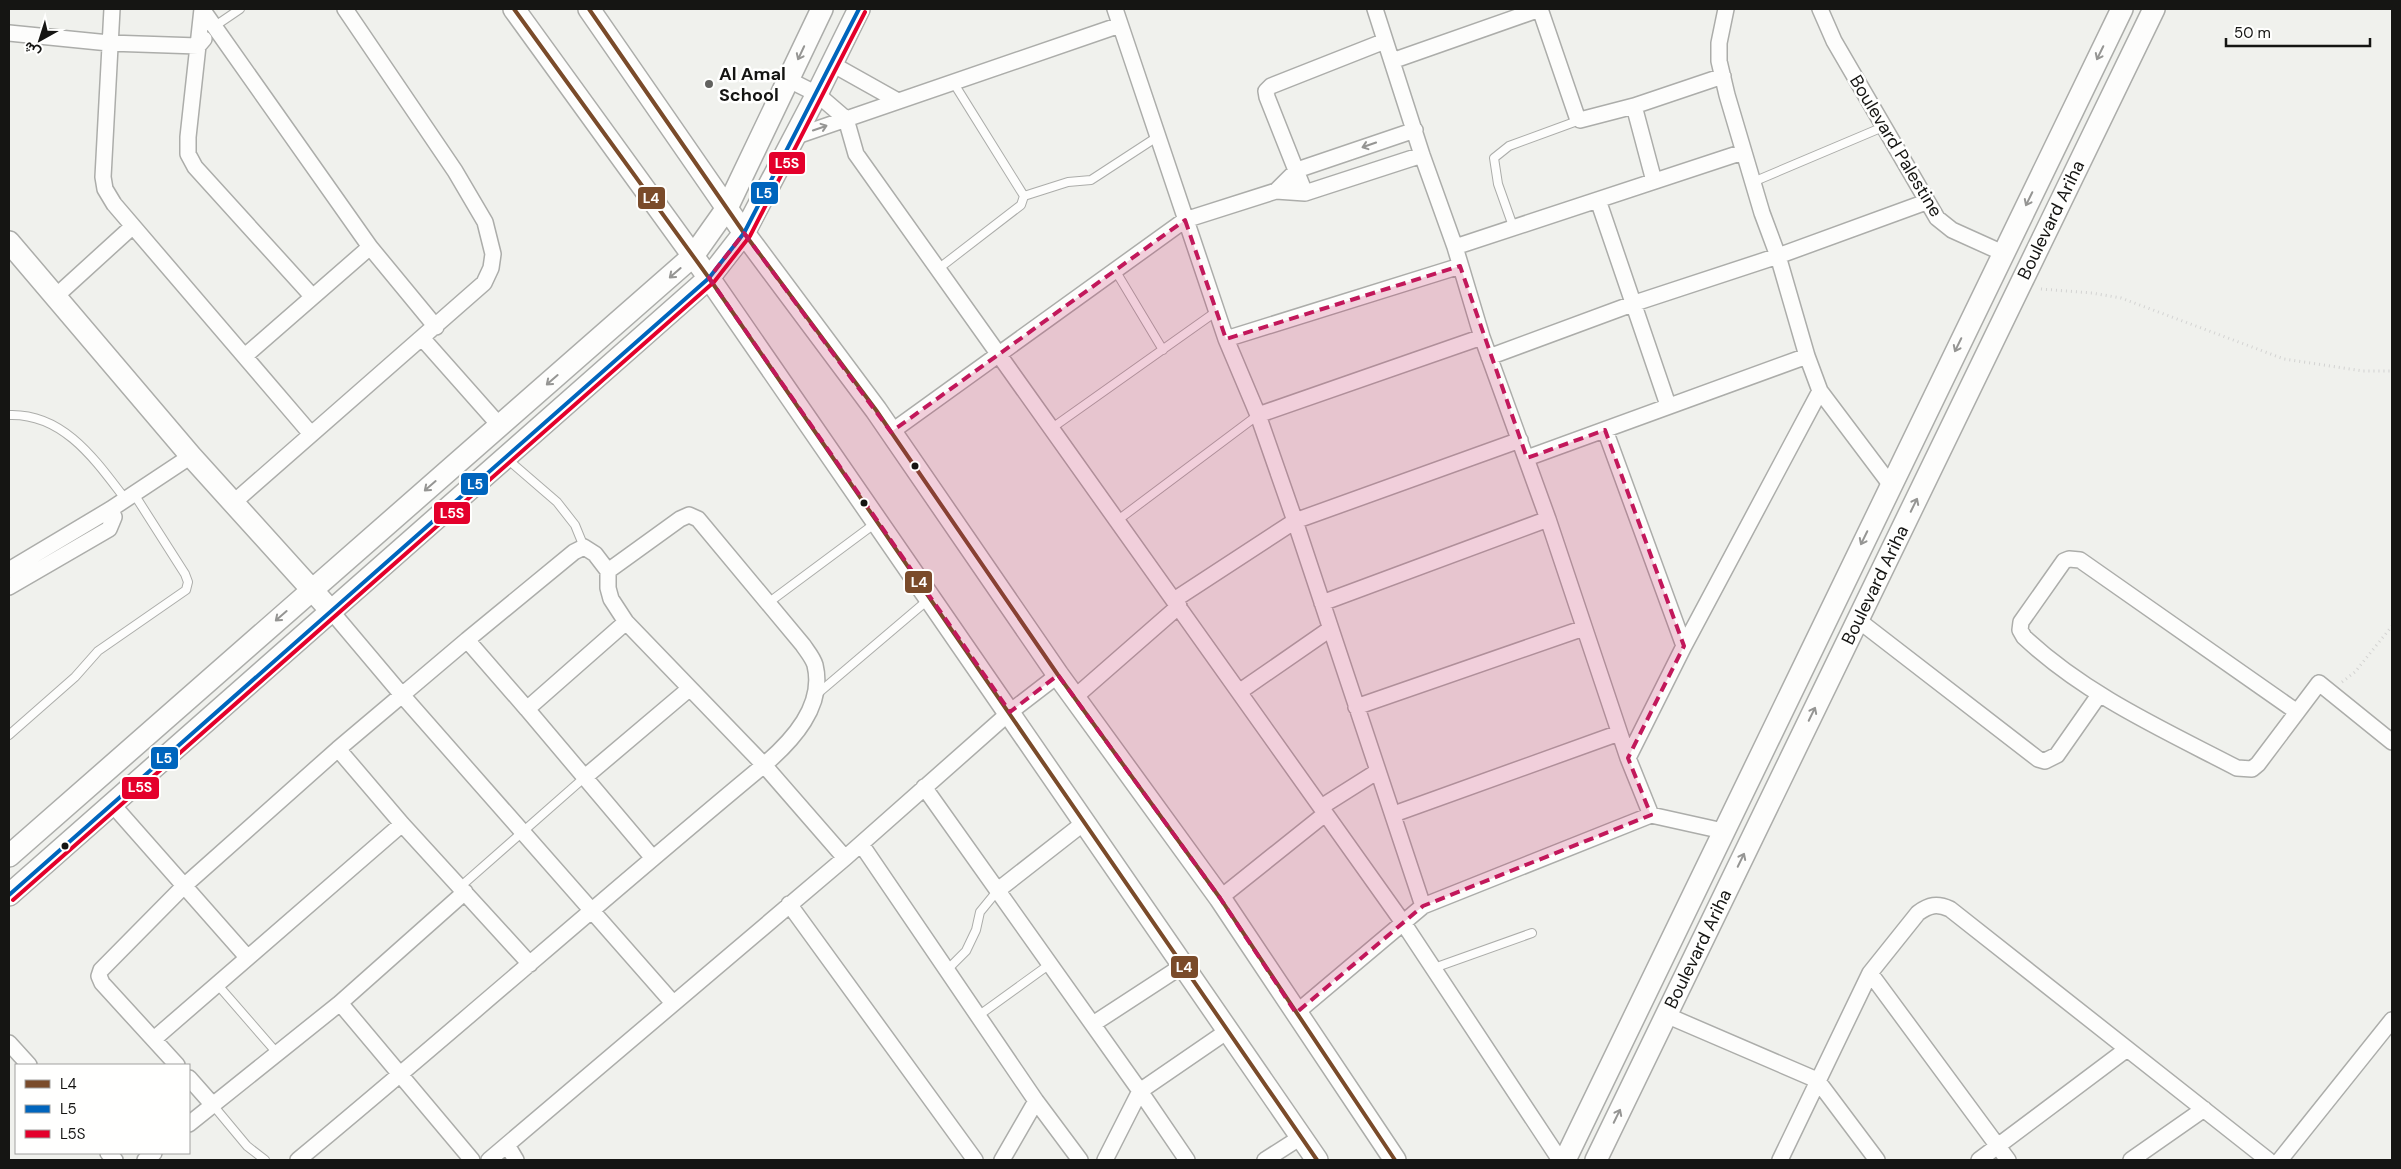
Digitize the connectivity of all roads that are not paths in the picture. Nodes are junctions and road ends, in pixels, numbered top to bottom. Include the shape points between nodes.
1 (112, 9) edge
2 (202, 9) edge
3 (240, 9) edge
4 (345, 9) edge
5 (514, 9) edge
6 (589, 9) edge
7 (822, 9) edge
8 (859, 9) edge
9 (1115, 9) edge
10 (1375, 9) edge
11 (1540, 9) edge
12 (1726, 9) edge
13 (1820, 9) edge
14 (2122, 9) edge
15 (2154, 9) edge
16 (1120, 25) junction
17 (215, 26) junction
18 (9, 34) edge
19 (1385, 40) junction
20 (109, 42) junction
21 (198, 46) junction
22 (1392, 61) junction
23 (832, 64) junction
24 (1723, 76) junction
25 (789, 80) junction
26 (953, 82) junction
27 (817, 94) junction
28 (898, 101) junction
29 (1634, 106) junction
30 (846, 120) junction
31 (1580, 120) junction
32 (1883, 128) junction
33 (1415, 130) junction
34 (794, 137) junction
35 (1157, 137) junction
36 (1743, 152) junction
37 (1422, 155) junction
38 (1297, 170) junction
39 (1654, 181) junction
40 (1752, 182) junction
41 (1276, 191) junction
42 (1305, 193) junction
43 (1024, 196) junction
44 (1598, 200) junction
45 (1926, 202) junction
46 (727, 208) junction
47 (1185, 220) junction
48 (133, 226) junction
49 (1514, 229) junction
50 (744, 232) junction
51 (9, 242) edge
52 (370, 247) junction
53 (1455, 247) junction
54 (2003, 253) junction
55 (693, 256) junction
56 (1778, 256) junction
57 (1460, 266) junction
58 (938, 269) junction
59 (1115, 270) junction
60 (709, 278) junction
61 (312, 296) junction
62 (55, 297) junction
63 (1634, 302) junction
64 (1217, 311) junction
65 (436, 327) junction
66 (1482, 337) junction
67 (422, 338) junction
68 (1226, 339) junction
69 (1163, 350) junction
70 (998, 353) junction
71 (245, 356) junction
72 (1807, 356) junction
73 (1489, 357) junction
74 (1820, 391) junction
75 (1668, 405) junction
76 (9, 415) edge
77 (1258, 415) junction
78 (500, 426) junction
79 (1052, 428) junction
80 (1605, 430) junction
81 (891, 432) junction
82 (311, 434) junction
83 (1520, 440) junction
84 (191, 456) junction
85 (506, 458) junction
86 (1527, 458) junction
87 (1890, 484) junction
88 (130, 497) junction
89 (233, 503) junction
90 (111, 509) junction
91 (1548, 519) junction
92 (1118, 520) junction
93 (877, 521) junction
94 (1295, 521) junction
95 (69, 534) junction
96 (584, 547) junction
97 (78, 548) junction
98 (9, 570) edge
99 (608, 571) junction
100 (9, 587) edge
101 (310, 590) junction
102 (930, 598) junction
103 (768, 603) junction
104 (1176, 603) junction
105 (1322, 603) junction
106 (332, 612) junction
107 (1858, 620) junction
108 (626, 622) junction
109 (1584, 628) junction
110 (1330, 629) junction
111 (466, 640) junction
112 (1684, 646) junction
113 (1058, 675) junction
114 (689, 689) junction
115 (1239, 692) junction
116 (402, 695) junction
117 (2099, 695) junction
118 (815, 696) junction
119 (1075, 697) junction
120 (1356, 707) junction
121 (527, 709) junction
122 (1010, 712) junction
123 (2297, 712) junction
124 (1620, 733) junction
125 (9, 735) edge
126 (2392, 742) edge
127 (338, 749) junction
128 (1628, 758) junction
129 (764, 765) junction
130 (1378, 771) junction
131 (585, 777) junction
132 (924, 787) junction
133 (112, 804) junction
134 (1323, 810) junction
135 (1394, 814) junction
136 (1651, 815) junction
137 (1085, 822) junction
138 (402, 824) junction
139 (521, 831) junction
140 (1724, 831) junction
141 (861, 844) junction
142 (9, 856) edge
143 (652, 857) junction
144 (844, 858) junction
145 (184, 886) junction
146 (462, 890) junction
147 (998, 890) junction
148 (9, 895) edge
149 (1220, 898) junction
150 (789, 904) junction
151 (1423, 906) junction
152 (591, 912) junction
153 (1404, 924) junction
154 (1532, 933) dead end
155 (247, 957) junction
156 (530, 964) junction
157 (1050, 964) junction
158 (1182, 966) junction
159 (1434, 968) junction
160 (947, 970) junction
161 (1870, 973) junction
162 (217, 984) junction
163 (340, 1003) junction
164 (672, 1003) junction
165 (1296, 1013) junction
166 (1666, 1015) junction
167 (978, 1016) junction
168 (2392, 1020) edge
169 (1093, 1024) junction
170 (1226, 1032) junction
171 (154, 1040) junction
172 (9, 1043) edge
173 (2127, 1049) junction
174 (277, 1053) junction
175 (28, 1064) edge
176 (176, 1064) edge
177 (401, 1074) junction
178 (190, 1079) edge
179 (1818, 1080) junction
180 (1140, 1090) junction
181 (1036, 1101) junction
182 (212, 1104) junction
183 (2204, 1109) junction
184 (190, 1123) edge
185 (1301, 1137) junction
186 (507, 1145) junction
187 (1998, 1146) junction
188 (265, 1160) edge
189 (298, 1160) edge
190 (472, 1160) edge
191 (489, 1160) edge
192 (516, 1160) edge
193 (976, 1160) edge
194 (1002, 1160) edge
195 (1080, 1160) edge
196 (1104, 1160) edge
197 (1187, 1160) edge
198 (1265, 1160) edge
199 (1317, 1160) edge
200 (1395, 1160) edge
201 (1560, 1160) edge
202 (1565, 1160) edge
203 (1596, 1160) edge
204 (1780, 1160) edge
205 (1877, 1160) edge
206 (1979, 1160) edge
207 (2008, 1160) edge
208 (2131, 1160) edge
209 (2268, 1160) edge
210 (2280, 1160) edge

1 - 20 street
2 - 17 street
2 - 21 street
3 - 17 lane
4 - 65 street via 455,171 491,238 492,268 484,283
5 - 55 main road
6 - 46 main road
7 -> 25 main road
8 - 23 main road
9 - 16 street
10 - 19 street
11 - 22 street
11 - 31 street via 1575,114
12 - 24 street via 1719,42
13 - 32 street, Boulevard Palestine via 1834,41
14 -> 54 main road, Boulevard Ariha
107 -> 15 main road, Boulevard Ariha
16 - 26 street
16 - 35 street
17 - 21 street
17 - 52 street
18 - 20 street
19 - 22 street
19 - 38 street via 1266,90
20 - 21 street
20 - 48 street via 103,177 105,190
21 - 61 street via 188,154 195,167
22 - 33 street
23 - 27 main road
23 - 28 street
24 - 29 street
24 - 36 street
25 - 27 street
25 - 46 main road
26 - 28 street
26 - 43 lane
27 - 30 street
27 - 34 main road
28 - 30 street
29 - 31 street
29 - 39 street
34 -> 30 street
30 - 58 street via 856,154
31 - 49 lane via 1508,146 1494,158 1498,184
32 - 40 lane
32 - 45 street, Boulevard Palestine
33 - 37 street
33 -> 38 street
34 - 50 main road
35 - 43 lane via 1091,180 1068,182
35 - 47 street
36 - 39 street
36 - 40 street
37 - 42 street
37 - 53 street
38 - 41 street
38 - 42 street
39 - 44 street
40 - 56 street
41 - 42 street
41 - 47 street
43 - 58 lane via 1021,206
44 - 49 street
44 - 63 street
45 - 54 street, Boulevard Palestine via 1937,218 1952,230
45 - 56 street
46 - 50 main road
46 - 55 main road
47 - 59 street
47 - 64 street
48 - 62 street
48 - 71 street
49 - 53 street
50 - 60 main road
50 - 81 main road
51 - 62 main road
52 - 61 street
52 - 65 street
53 - 57 street
54 -> 87 main road, Boulevard Ariha
55 - 60 main road
55 -> 78 main road
56 - 63 street
56 - 72 street
57 - 66 street
57 - 68 street
58 - 70 street
59 - 69 lane
59 - 70 street
60 - 85 main road
60 - 93 main road
61 - 71 street
62 - 84 main road
63 - 73 street
63 - 75 street
64 - 68 street
64 - 69 lane
65 - 67 street
66 - 73 street
66 - 77 street
67 - 78 street
67 - 82 street
68 - 77 street
69 - 79 lane
70 - 79 street
70 - 81 street
71 - 82 street
72 - 74 street
72 - 75 street
73 - 83 street
74 - 87 street
74 - 112 street
75 - 80 street
76 - 88 lane via 29,415 50,422 91,454
77 - 92 lane
77 - 94 street
78 -> 101 main road
79 - 92 street
80 - 86 street
80 - 112 street
81 - 113 main road
82 - 89 street
83 - 86 street
83 - 94 street
84 - 88 street
84 - 89 main road
85 - 96 lane via 557,502 575,525
85 - 106 main road
86 - 91 street
87 -> 140 main road, Boulevard Ariha
88 - 90 street
88 - 125 lane via 185,574 186,590 98,651 75,677
89 - 101 main road
90 - 95 street
90 - 97 street via 114,517 109,529
91 - 105 street
91 - 109 street
92 - 104 street
93 - 102 main road
93 - 103 lane
94 - 104 street
94 - 105 street
95 - 97 street
95 - 98 street
96 - 99 street via 595,554
96 - 111 street
97 - 100 street
99 - 103 street via 689,515 698,519
99 - 108 street via 611,599
101 - 106 main road
101 -> 142 main road
102 - 118 lane
102 - 122 main road
103 - 118 street via 803,645 814,664
104 - 115 street
104 - 119 street
105 - 110 street
106 - 116 street
106 - 133 main road
107 - 117 street via 2038,759 2045,761 2057,755
166 -> 107 main road, Boulevard Ariha
108 - 114 street
108 - 121 street
109 - 120 street
109 - 124 street
110 - 115 street
110 - 120 street
111 - 116 street
111 - 121 street
112 - 128 street
113 - 119 main road
113 - 122 street
114 - 129 street
114 - 131 street
115 - 134 street
116 - 127 street
116 - 139 street
117 - 123 street via 2246,770 2258,764
117 - 123 street via 2030,643 2020,630 2021,622 2061,565 2070,559 2080,560
118 - 129 street via 798,732
119 - 149 main road
120 - 130 street
121 - 131 street
122 - 132 street
122 - 137 main road
123 - 126 street via 2319,683
124 - 128 street
124 - 135 street
127 - 138 street
127 - 145 street
128 - 136 street
129 - 143 street
129 - 144 street
130 - 134 street
130 - 135 street
131 - 139 lane
131 - 143 street
132 - 141 street
132 - 147 street
133 - 145 street
133 - 148 main road
134 - 149 street
134 - 153 street
135 - 151 street
136 - 140 street
136 - 151 street
137 - 147 street
137 - 158 main road
138 - 146 street
138 - 155 street
139 - 146 lane
139 - 152 street
140 - 202 main road, Boulevard Ariha
141 - 144 street
141 - 160 street
143 - 152 street
144 - 150 street
145 - 155 street
145 - 171 street via 101,970 99,976
146 - 156 street
146 - 163 street
147 - 157 street
147 - 160 lane via 980,912 966,950
149 - 165 main road
150 - 164 street
150 - 193 street
151 - 153 street
152 - 156 street
152 - 164 street
153 - 159 street
153 - 165 street
154 - 159 lane
155 - 162 street
156 - 177 street
157 - 167 lane
157 - 169 street
158 - 169 street
158 - 170 main road
159 - 201 street
160 - 167 street
161 - 173 street via 1918,913 1928,906 1940,905 1950,909
161 - 179 street
161 - 187 street
162 - 171 street
162 - 174 lane
163 - 174 street
163 - 177 street
164 - 186 street
165 - 200 main road
166 - 179 street
203 -> 166 main road, Boulevard Ariha
167 - 181 street
168 - 210 street
169 - 180 street
170 - 180 street
170 - 185 main road
171 - 176 street
172 - 175 street
173 - 183 street
173 - 187 street
174 - 182 street
177 - 189 street
177 - 190 street
178 - 182 street
179 - 204 street
179 - 205 street
180 - 196 street
180 - 197 street
181 - 194 street
181 - 195 street
182 - 184 street
182 - 188 lane via 247,1146
183 - 208 street
183 - 209 street
185 - 198 street
185 - 199 main road
186 - 191 street
186 - 192 street
187 - 206 street
187 - 207 street

